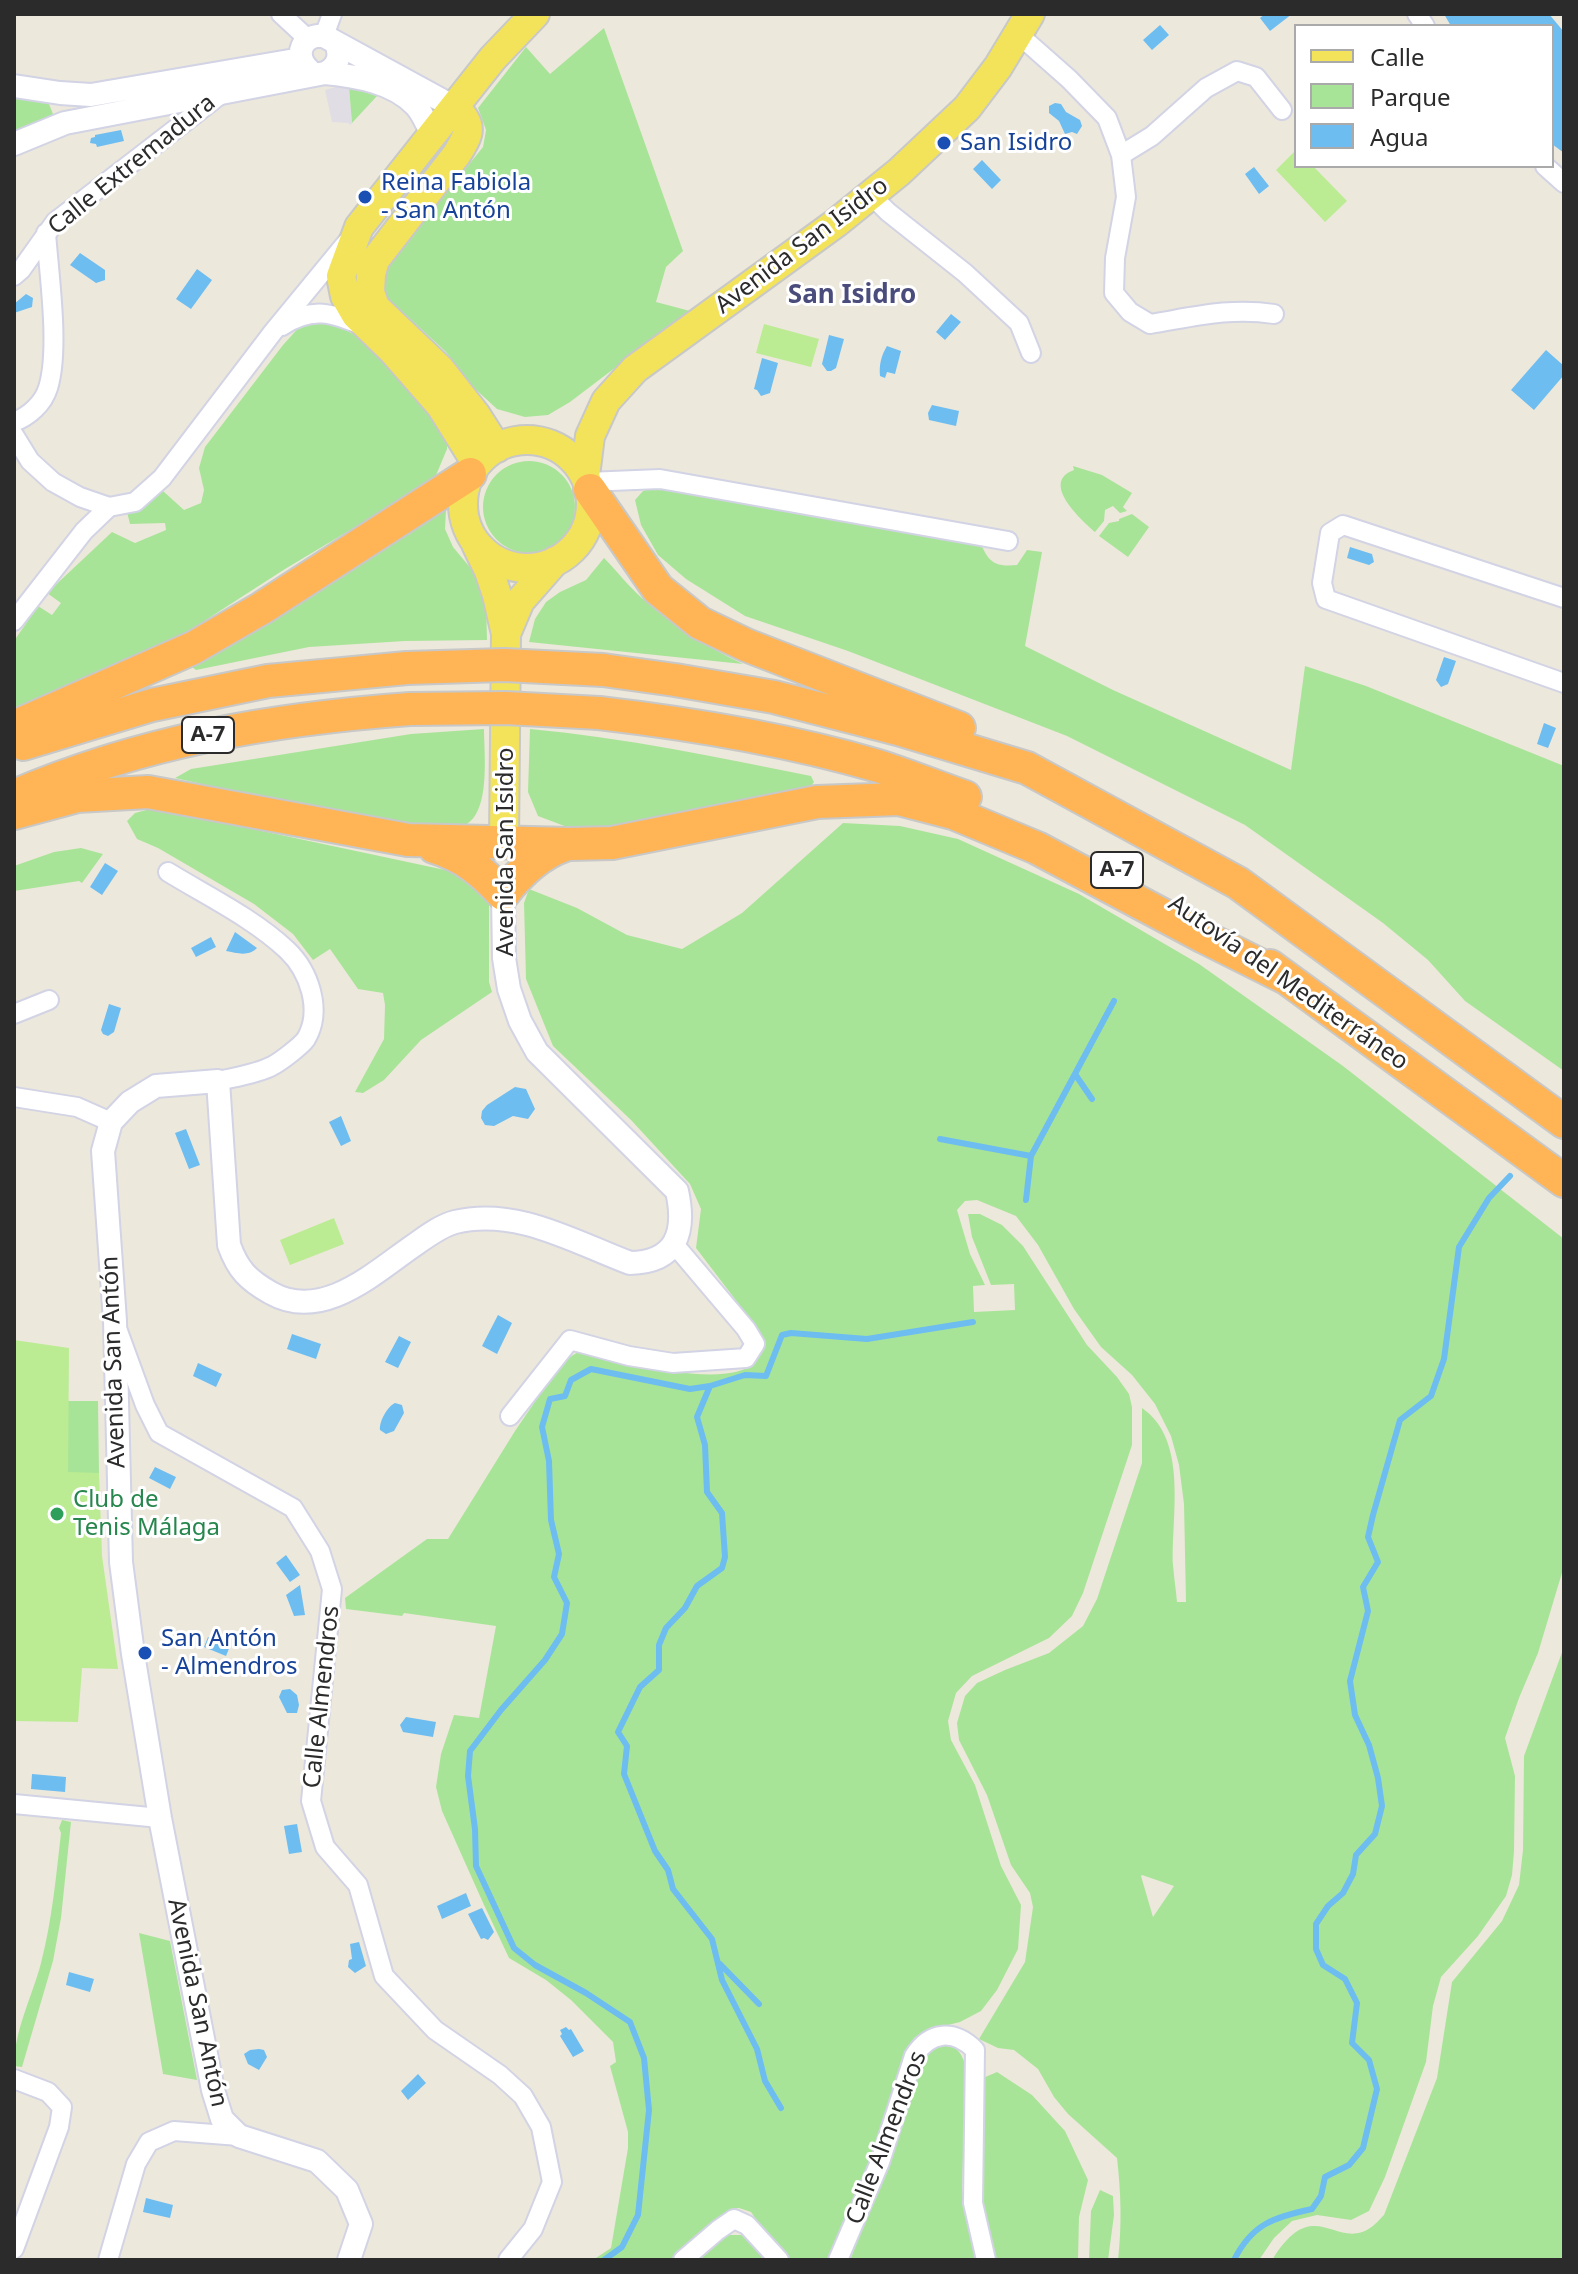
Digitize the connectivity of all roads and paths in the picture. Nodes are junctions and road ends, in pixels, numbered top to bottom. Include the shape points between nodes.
1 (281, 14) edge
2 (332, 14) edge
3 (535, 14) edge
4 (1024, 24) edge
5 (317, 44) junction
6 (257, 66) junction
7 (322, 74) junction
8 (14, 86) edge
9 (60, 93) junction
10 (222, 93) junction
11 (454, 107) junction
12 (1282, 110) dead end
13 (65, 123) junction
14 (432, 135) junction
15 (14, 144) edge
16 (1121, 155) junction
17 (1547, 168) edge
18 (1564, 183) edge
19 (872, 196) junction
20 (359, 227) junction
21 (46, 233) junction
22 (14, 276) edge
23 (1274, 314) dead end
24 (370, 329) junction
25 (273, 332) junction
26 (1031, 353) dead end
27 (14, 422) edge
28 (14, 435) edge
29 (481, 462) junction
30 (587, 483) junction
31 (109, 507) junction
32 (473, 539) junction
33 (1008, 541) dead end
34 (555, 561) junction
35 (1564, 598) edge
36 (14, 621) edge
37 (506, 634) junction
38 (1564, 683) edge
39 (14, 727) edge
40 (14, 747) edge
41 (1027, 768) junction
42 (14, 796) edge
43 (14, 813) edge
44 (408, 840) junction
45 (570, 844) junction
46 (504, 865) junction
47 (168, 872) dead end
48 (1286, 978) junction
49 (49, 1000) dead end
50 (14, 1014) edge
51 (218, 1081) junction
52 (14, 1097) edge
53 (111, 1122) junction
54 (1564, 1122) edge
55 (1564, 1181) edge
56 (674, 1244) junction
57 (115, 1321) junction
58 (510, 1416) dead end
59 (14, 1804) edge
60 (160, 1818) junction
61 (14, 2079) edge
62 (239, 2136) junction
63 (14, 2249) edge
64 (108, 2260) edge
65 (349, 2260) edge
66 (508, 2260) edge
67 (683, 2260) edge
68 (779, 2260) edge
69 (838, 2260) edge
70 (986, 2260) edge

1 - 5 street
2 - 5 street
3 - 11 main road
4 - 16 street via 1107,118
4 - 19 main road, Avenida San Isidro via 967,108
5 - 6 street
5 - 7 street via 307,70
5 - 7 street via 339,54 336,66
5 - 11 street via 359,53
6 - 9 street via 91,95
6 - 10 street
7 - 10 street
7 - 14 street via 353,76 391,88 416,106
8 - 9 street
9 - 13 street
10 - 13 street
10 - 21 street, Calle Extremadura
11 - 14 main road
11 - 29 main road via 464,116 469,135 375,260 370,292 375,307 440,369 476,415
12 - 16 street via 1256,77 1237,71 1206,88 1152,136
13 - 15 street
14 - 20 main road
16 - 23 street via 1126,197 1114,293 1130,312 1150,324 1220,311
17 - 18 street
19 - 26 street via 1019,323
19 - 30 main road, Avenida San Isidro via 635,369 606,401 590,436
20 - 24 main road via 341,276 345,296
20 - 25 street
21 - 22 street, Calle Extremadura
21 - 27 street via 53,355 48,389 36,409
24 - 25 street via 317,312
24 - 29 main road via 441,406
25 - 31 street via 162,478 135,502
28 - 31 street via 30,461 53,482
29 - 30 main road via 514,442 550,444 576,463
29 - 32 main road via 464,490 466,524
29 - 39 highway via 193,648
30 - 33 street via 660,479
30 - 34 main road via 589,516 581,539
30 - 41 highway via 658,589 700,623 959,728
31 - 36 street
32 - 34 main road via 501,563 538,567
32 - 37 main road, Avenida San Isidro via 489,571
34 - 37 main road, Avenida San Isidro via 520,601
35 - 38 street via 1343,525 1330,533 1322,583 1326,599
37 - 46 main road, Avenida San Isidro
40 - 41 highway, Autovía del Mediterráneo / A-7, bridge via 152,705 268,681 504,665 603,670 774,697
41 - 54 highway, Autovía del Mediterráneo / A-7 via 1238,883
42 - 48 highway, Autovía del Mediterráneo / A-7, bridge via 134,753 328,715 505,708 689,723 879,766 1020,818 1183,905
43 - 44 highway via 77,796 148,792
44 - 46 highway
44 - 46 highway via 457,855 488,876
45 - 46 highway
45 - 46 highway via 528,866
45 - 48 highway via 612,843 817,802 899,799 953,813 1037,848
46 - 56 street, Avenida San Isidro via 504,958 520,1021 537,1052 677,1191 681,1227
47 - 51 street via 287,950 304,971 312,995 314,1017 305,1041 270,1067
48 - 55 highway, Autovía del Mediterráneo / A-7
49 - 50 street
51 - 53 street via 156,1086
51 - 56 street via 229,1245 236,1266 277,1297 330,1299 453,1222 526,1222 630,1263 648,1263
52 - 53 street via 77,1107
53 - 57 street, Avenida San Antón via 103,1151
56 - 58 street via 746,1329 755,1344 746,1358 673,1363 570,1340
57 - 60 street, Avenida San Antón via 121,1562
57 - 66 street, Calle Almendros via 159,1433 293,1508 320,1551 332,1589 311,1801 325,1847 358,1885 384,1976 435,2030 523,2096 541,2127 552,2182 533,2229
59 - 60 street
60 - 62 street, Avenida San Antón via 213,2090 222,2119
61 - 63 street via 48,2092 62,2107
62 - 64 street via 174,2131 149,2142 136,2164
62 - 65 street, Avenida San Antón via 317,2161 347,2190 361,2224
67 - 68 street via 734,2219 747,2225
69 - 70 street, Calle Almendros via 880,2162 914,2056 922,2044 939,2035 965,2040 975,2050 973,2203

